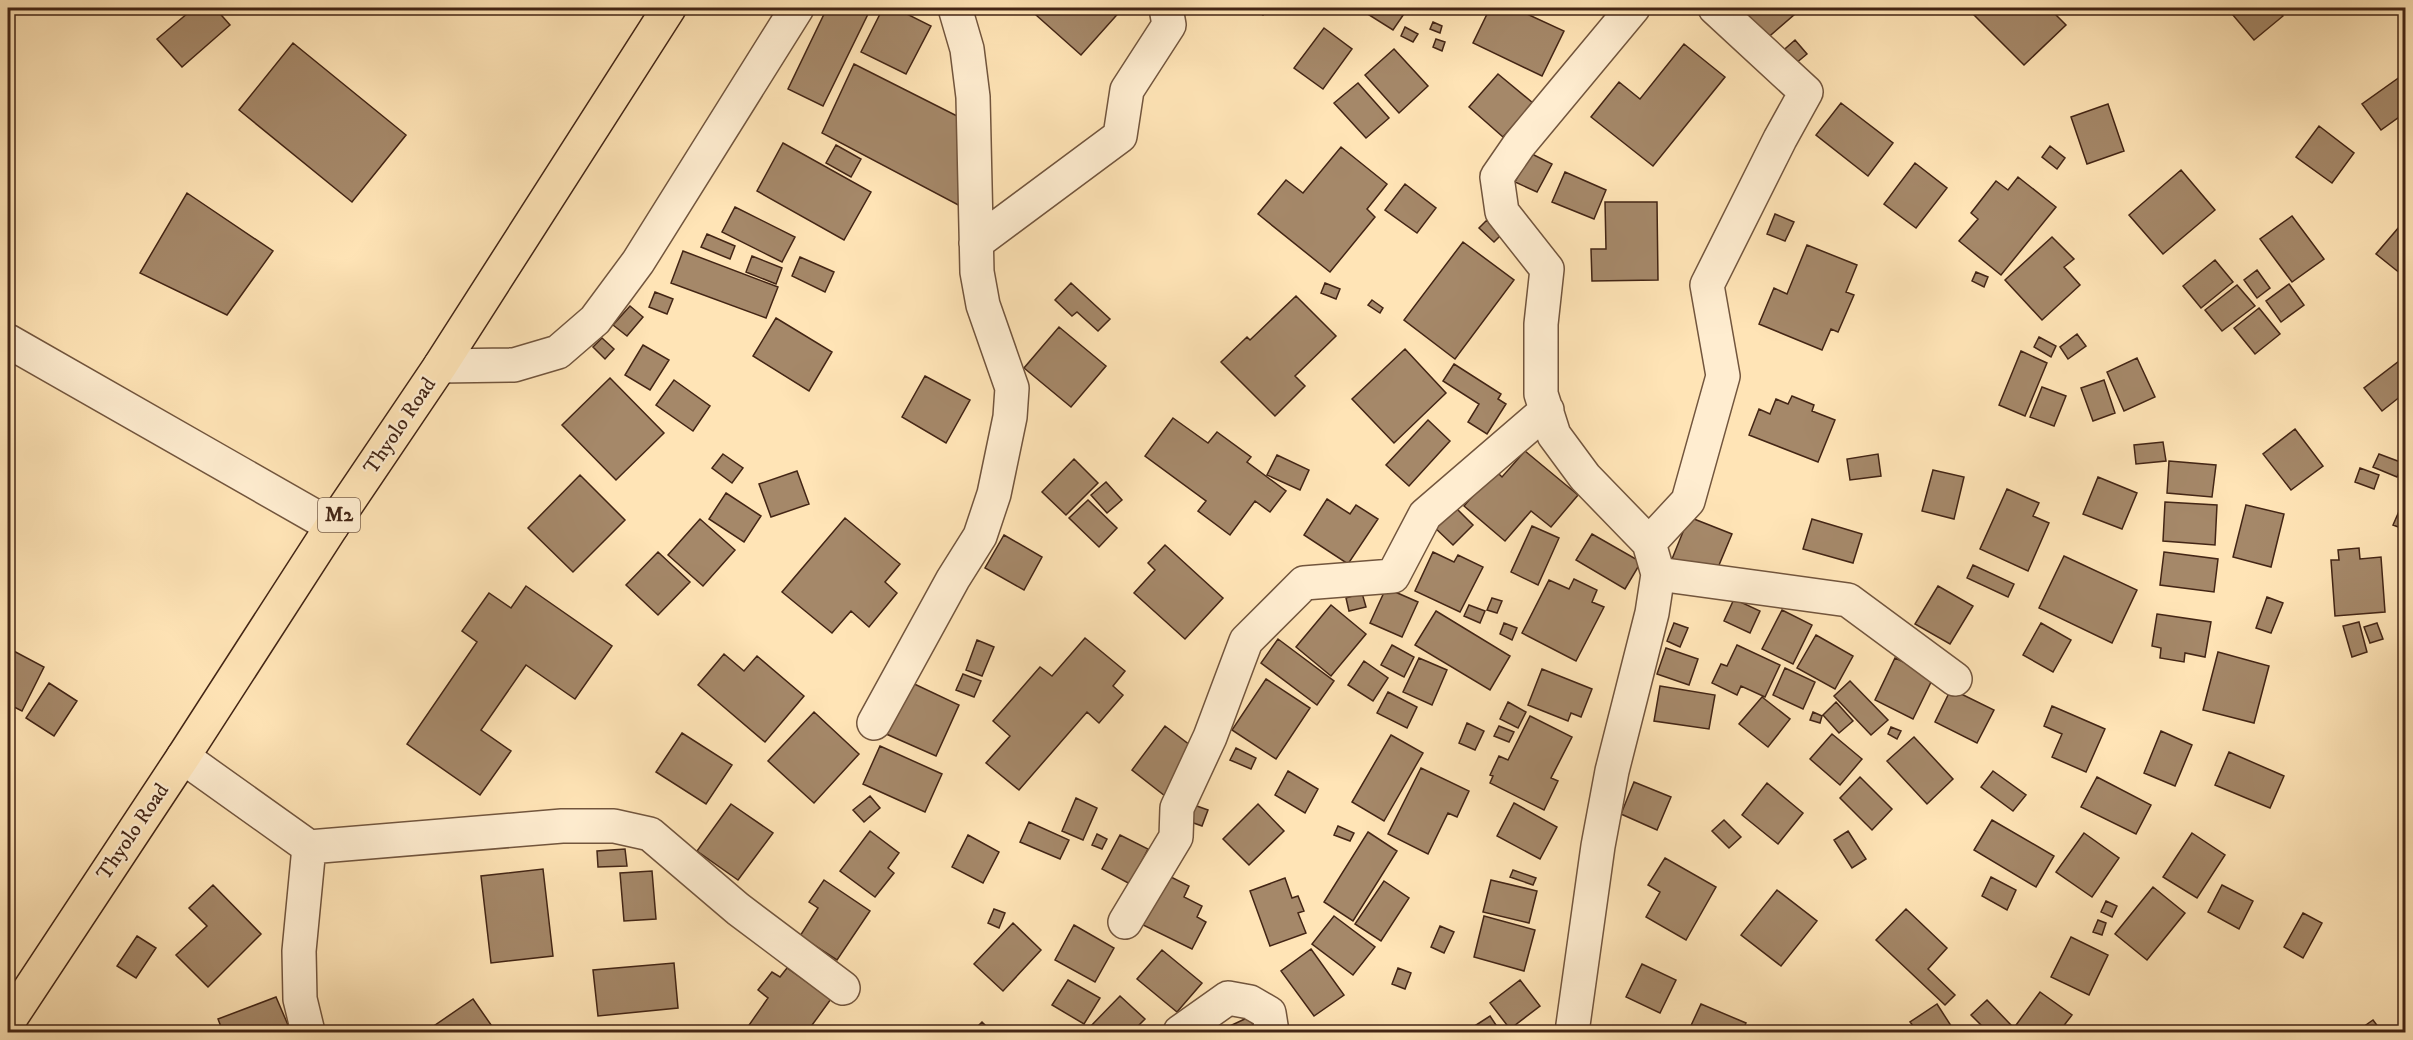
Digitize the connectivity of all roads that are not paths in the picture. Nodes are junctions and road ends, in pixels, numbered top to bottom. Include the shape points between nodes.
1 (669, 8) edge
2 (797, 8) edge
3 (955, 8) edge
4 (1166, 8) edge
5 (1633, 8) edge
6 (1715, 8) edge
7 (976, 243) junction
8 (8, 341) edge
9 (440, 366) junction
10 (1547, 410) junction
11 (332, 526) junction
12 (1654, 558) junction
13 (1955, 679) dead end
14 (874, 723) dead end
15 (183, 757) junction
16 (309, 847) junction
17 (1125, 922) dead end
18 (843, 988) dead end
19 (8, 1022) edge
20 (308, 1032) edge
21 (1180, 1032) edge
22 (1272, 1032) edge
23 (1572, 1032) edge

1 - 9 highway, Thyolo Road / M2
2 - 9 street via 638,262 595,320 558,352 514,365
3 - 7 street via 967,49 973,97
4 - 7 street via 1169,25 1127,90 1120,136
5 - 10 street via 1497,177 1502,212 1546,269 1541,394
6 - 12 street via 1806,92 1707,285 1724,376 1688,501
7 - 14 street via 976,272 983,305 1012,388 994,494 980,536 952,579
8 - 11 street
9 - 11 highway, Thyolo Road / M2
10 - 12 street via 1554,435
10 - 17 street via 1425,515 1393,576 1304,583 1246,641 1210,736 1177,808 1176,837
11 - 15 highway, Thyolo Road / M2
12 - 13 street via 1848,600
12 - 23 street via 1652,614 1612,771
15 - 16 street
15 - 19 highway, Thyolo Road / M2
16 - 18 street via 562,826 614,826 650,834 738,909
16 - 20 street via 299,951 300,999
21 - 22 street via 1228,998 1250,1002 1269,1013

